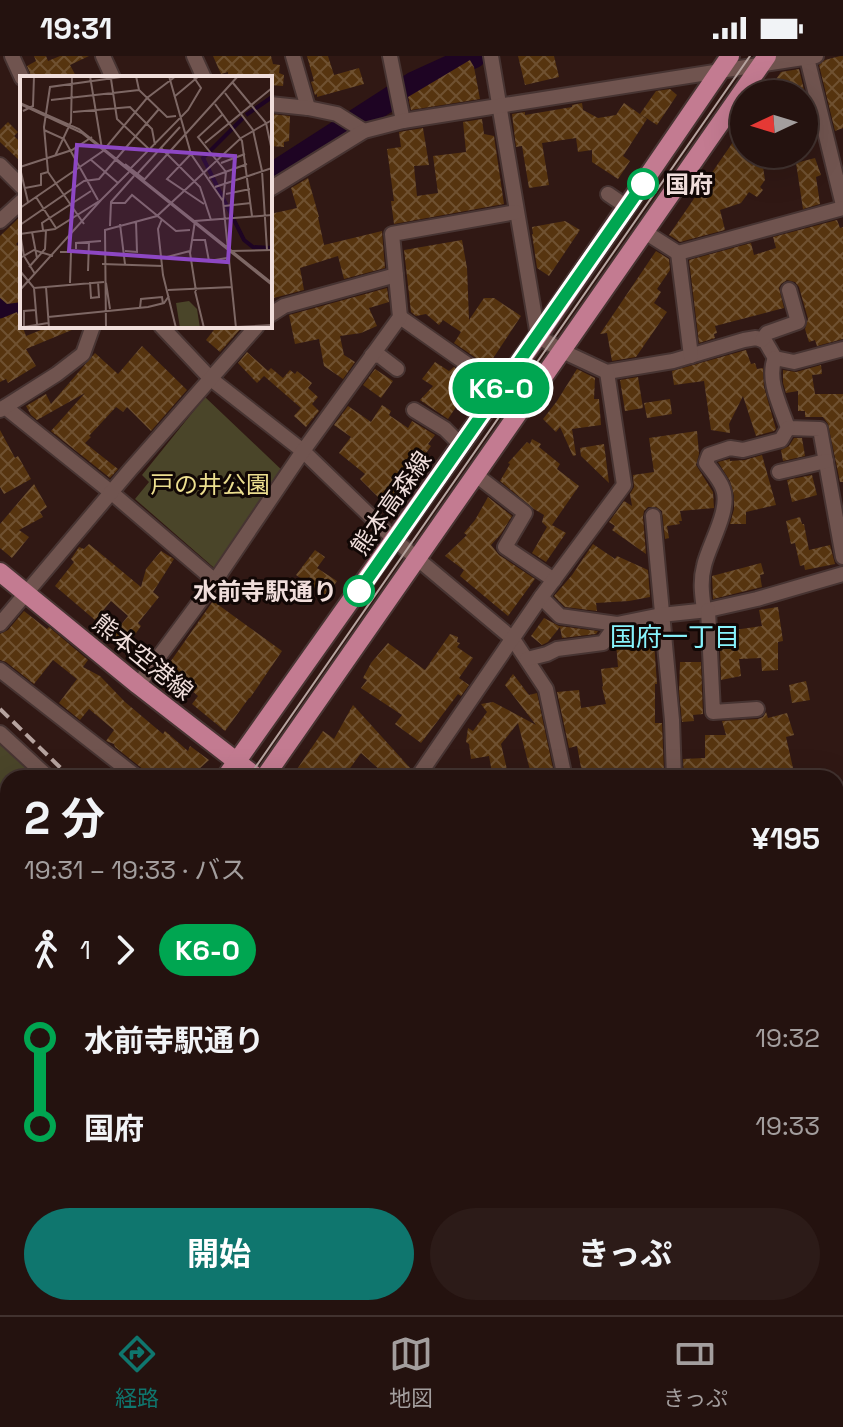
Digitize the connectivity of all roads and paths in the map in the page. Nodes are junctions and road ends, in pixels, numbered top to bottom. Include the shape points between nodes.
1 (12, 56) edge
2 (103, 56) edge
3 (194, 56) edge
4 (293, 56) edge
5 (390, 56) edge
6 (491, 56) edge
7 (811, 57) edge
8 (762, 59) edge
9 (726, 63) edge
10 (21, 76) edge
11 (112, 76) edge
12 (203, 76) edge
13 (272, 104) edge
14 (500, 107) junction
15 (308, 108) junction
16 (403, 121) junction
17 (364, 131) junction
18 (837, 152) edge
19 (0, 165) edge
20 (20, 185) edge
21 (272, 188) edge
22 (608, 194) dead end
23 (20, 203) edge
24 (843, 206) edge
25 (627, 207) junction
26 (516, 212) junction
27 (0, 221) edge
28 (645, 232) junction
29 (678, 253) junction
30 (396, 275) junction
31 (789, 290) dead end
32 (272, 314) edge
33 (400, 317) junction
34 (92, 328) edge
35 (163, 328) edge
36 (255, 328) edge
37 (538, 336) junction
38 (762, 340) junction
39 (843, 349) edge
40 (562, 351) junction
41 (372, 355) junction
42 (691, 356) junction
43 (775, 358) junction
44 (397, 369) dead end
45 (607, 372) junction
46 (211, 379) junction
47 (501, 388) junction
48 (3, 408) edge
49 (414, 410) dead end
50 (788, 428) junction
51 (461, 445) junction
52 (303, 451) junction
53 (826, 465) junction
54 (843, 467) edge
55 (779, 472) dead end
56 (476, 475) junction
57 (112, 493) junction
58 (653, 516) dead end
59 (395, 540) junction
60 (843, 557) edge
61 (417, 559) junction
62 (0, 572) edge
63 (843, 574) edge
64 (554, 580) junction
65 (215, 581) junction
66 (26, 593) junction
67 (541, 597) junction
68 (706, 610) junction
69 (661, 615) junction
70 (0, 624) edge
71 (617, 624) junction
72 (513, 639) junction
73 (527, 659) junction
74 (0, 670) edge
75 (138, 685) junction
76 (757, 709) dead end
77 (0, 733) edge
78 (238, 762) junction
79 (40, 770) edge
80 (128, 770) edge
81 (232, 770) edge
82 (250, 770) edge
83 (267, 770) edge
84 (423, 770) edge
85 (563, 770) edge
86 (674, 770) edge

1 - 10 street
2 - 11 street
3 - 12 street
4 - 15 street
5 - 16 street
6 - 14 street
7 - 8 street
7 - 18 street
8 - 9 street
8 - 28 main road
9 - 14 street
9 - 25 main road, 熊本高森線
13 - 15 street
14 - 16 street
14 - 26 street
15 - 17 street via 337,114
16 - 17 street
17 - 21 street
18 - 24 street
19 - 20 street
22 - 25 street
23 - 27 street
24 - 29 street
25 - 37 main road, 熊本高森線
26 - 30 street via 392,234
26 - 37 street
28 - 29 street
28 - 40 main road
29 - 42 street
30 - 32 street
30 - 33 street
31 - 38 street via 798,322 767,333
33 - 41 street
33 - 47 street
34 - 48 street via 83,354
35 - 46 street
36 - 46 street
37 - 40 street
37 - 47 main road, 熊本高森線
38 - 42 street
38 - 43 street
39 - 43 street via 794,362
40 - 45 street
40 - 56 main road
41 - 44 street
41 - 52 street
42 - 45 street
43 - 50 street via 772,377
45 - 64 street via 624,485
46 - 52 street
46 - 57 street
47 - 51 main road, 熊本高森線
48 - 57 street
49 - 51 street
50 - 53 street via 820,429
50 - 68 street via 781,440 709,455 706,463 724,489 724,498 701,581
51 - 59 main road, 熊本高森線
52 - 59 street
52 - 65 street
53 - 54 street
53 - 55 street
53 - 60 street
56 - 61 main road
56 - 64 street via 525,513 505,547
57 - 65 street
57 - 66 street
58 - 69 street
59 - 61 street
59 - 78 main road, 熊本高森線
61 - 72 street
61 - 83 main road
62 - 66 main road, 熊本空港線
63 - 68 street
64 - 67 street
65 - 75 street
66 - 70 street
66 - 75 main road, 熊本空港線
67 - 71 street via 560,616
67 - 72 street
68 - 69 street
68 - 76 street via 713,712
69 - 71 street
69 - 86 street
71 - 73 street via 603,643
72 - 73 street
72 - 84 street
73 - 85 street via 546,689
74 - 80 street
75 - 78 main road, 熊本空港線
77 - 79 street
78 - 81 main road, 熊本高森線
78 - 82 main road, 熊本空港線

